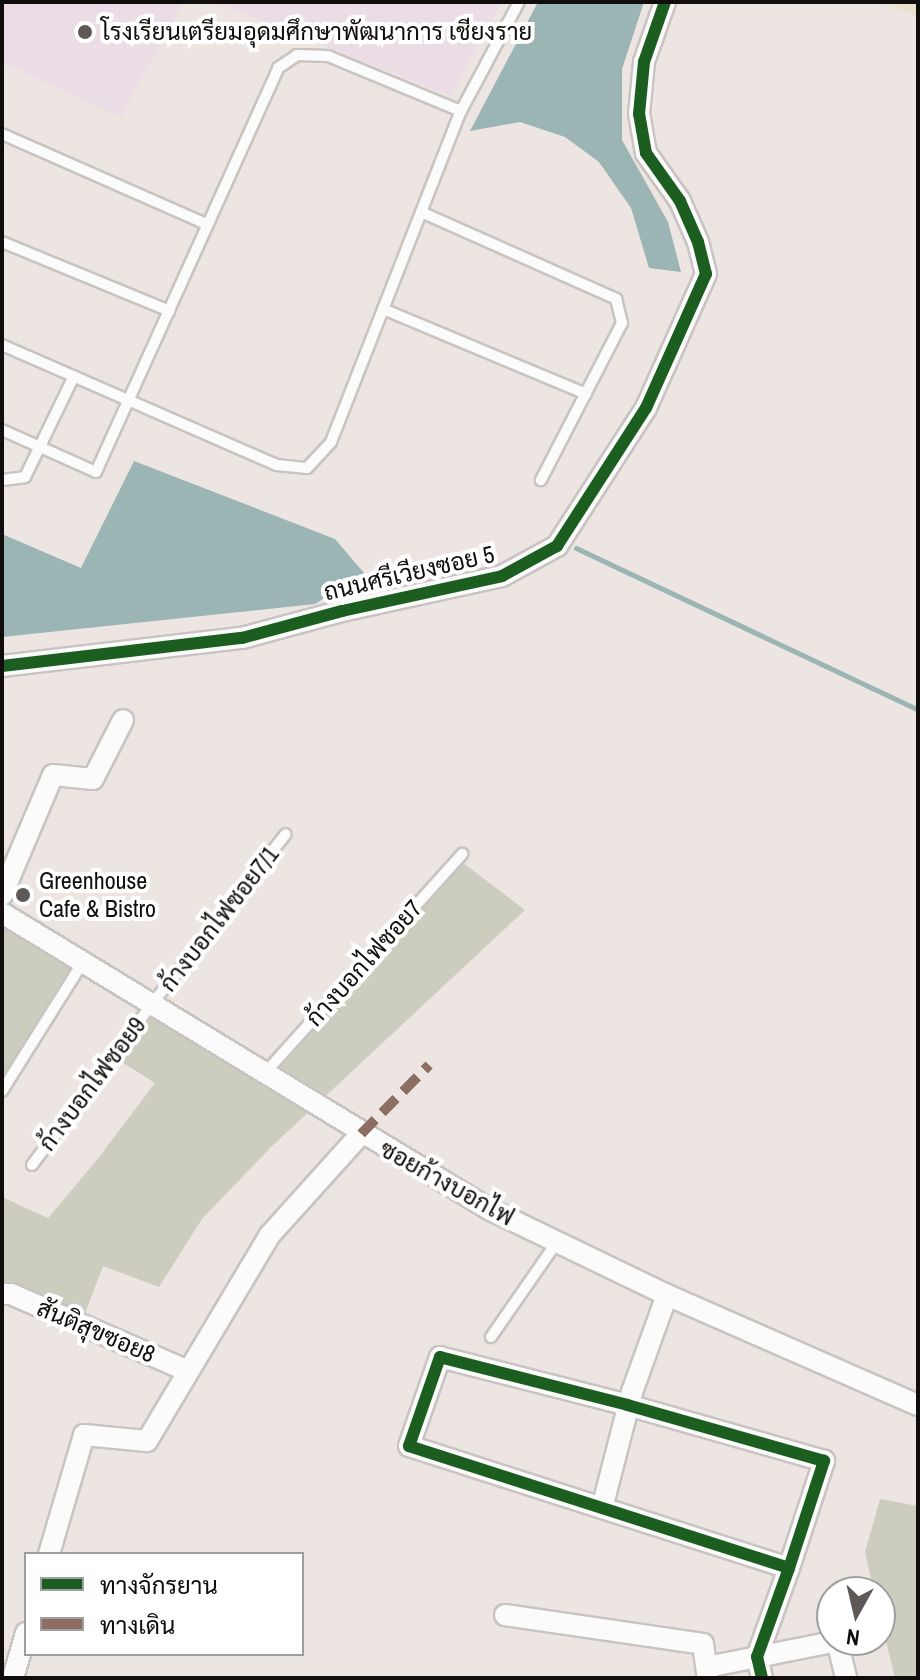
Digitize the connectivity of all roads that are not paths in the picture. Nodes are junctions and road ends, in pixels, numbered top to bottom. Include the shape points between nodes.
1 (519, 2) edge
2 (665, 2) edge
3 (461, 111) junction
4 (2, 134) edge
5 (421, 212) junction
6 (208, 225) junction
7 (2, 242) edge
8 (383, 309) junction
9 (169, 311) junction
10 (2, 345) edge
11 (74, 376) junction
12 (586, 394) junction
13 (129, 400) junction
14 (2, 430) edge
15 (41, 447) junction
16 (2, 480) edge
17 (541, 480) dead end
18 (2, 666) edge
19 (123, 720) dead end
20 (286, 834) dead end
21 (462, 854) dead end
22 (2, 895) edge
23 (2, 913) edge
24 (83, 962) junction
25 (152, 1004) junction
26 (265, 1073) junction
27 (2, 1091) edge
28 (361, 1134) junction
29 (32, 1165) dead end
30 (557, 1242) junction
31 (2, 1294) edge
32 (667, 1295) junction
33 (491, 1337) dead end
34 (188, 1371) junction
35 (628, 1405) junction
36 (918, 1405) edge
37 (602, 1508) junction
38 (50, 1552) edge
39 (789, 1568) junction
40 (505, 1615) dead end
41 (24, 1640) edge
42 (757, 1657) junction
43 (708, 1673) edge
44 (13, 1678) edge
45 (762, 1678) edge
46 (846, 1678) edge

1 - 3 lane
2 - 18 street, ถนนศรีเวียงซอย 5 via 644,62 639,114 646,153 680,201 706,274 646,408 557,546 502,576 242,638
3 - 5 lane
3 - 6 lane via 328,56 297,55 278,68
4 - 6 lane
5 - 8 lane
5 - 12 lane via 616,299 622,323
6 - 9 lane
7 - 9 lane
8 - 12 lane
8 - 13 lane via 331,442 307,468 277,465
9 - 13 lane
10 - 11 lane
11 - 13 lane
11 - 15 lane
12 - 17 lane
13 - 15 lane via 96,472
14 - 15 lane
15 - 16 lane via 25,477
19 - 22 street via 93,779 53,775
20 - 25 lane, ก้างบอกไฟซอย7/1
21 - 26 lane, ก้างบอกไฟซอย7
23 - 24 street, ซอยก้างบอกไฟ
24 - 25 street, ซอยก้างบอกไฟ
24 - 27 lane
25 - 26 street, ซอยก้างบอกไฟ
25 - 29 lane, ก้างบอกไฟซอย9
26 - 28 street, ซอยก้างบอกไฟ
28 - 30 street, ซอยก้างบอกไฟ
28 - 34 street via 269,1236
30 - 32 street, ซอยก้างบอกไฟ
30 - 33 lane
31 - 34 street, สันติสุขซอย8
32 - 35 street
32 - 36 street, ซอยก้างบอกไฟ
34 - 38 street via 147,1441 84,1435
35 - 37 street
35 - 37 street via 440,1357 409,1446
35 - 39 street via 824,1461
37 - 39 street
39 - 42 street
40 - 43 street via 703,1644
41 - 44 street
42 - 43 street
42 - 45 street
42 - 46 street via 837,1641

